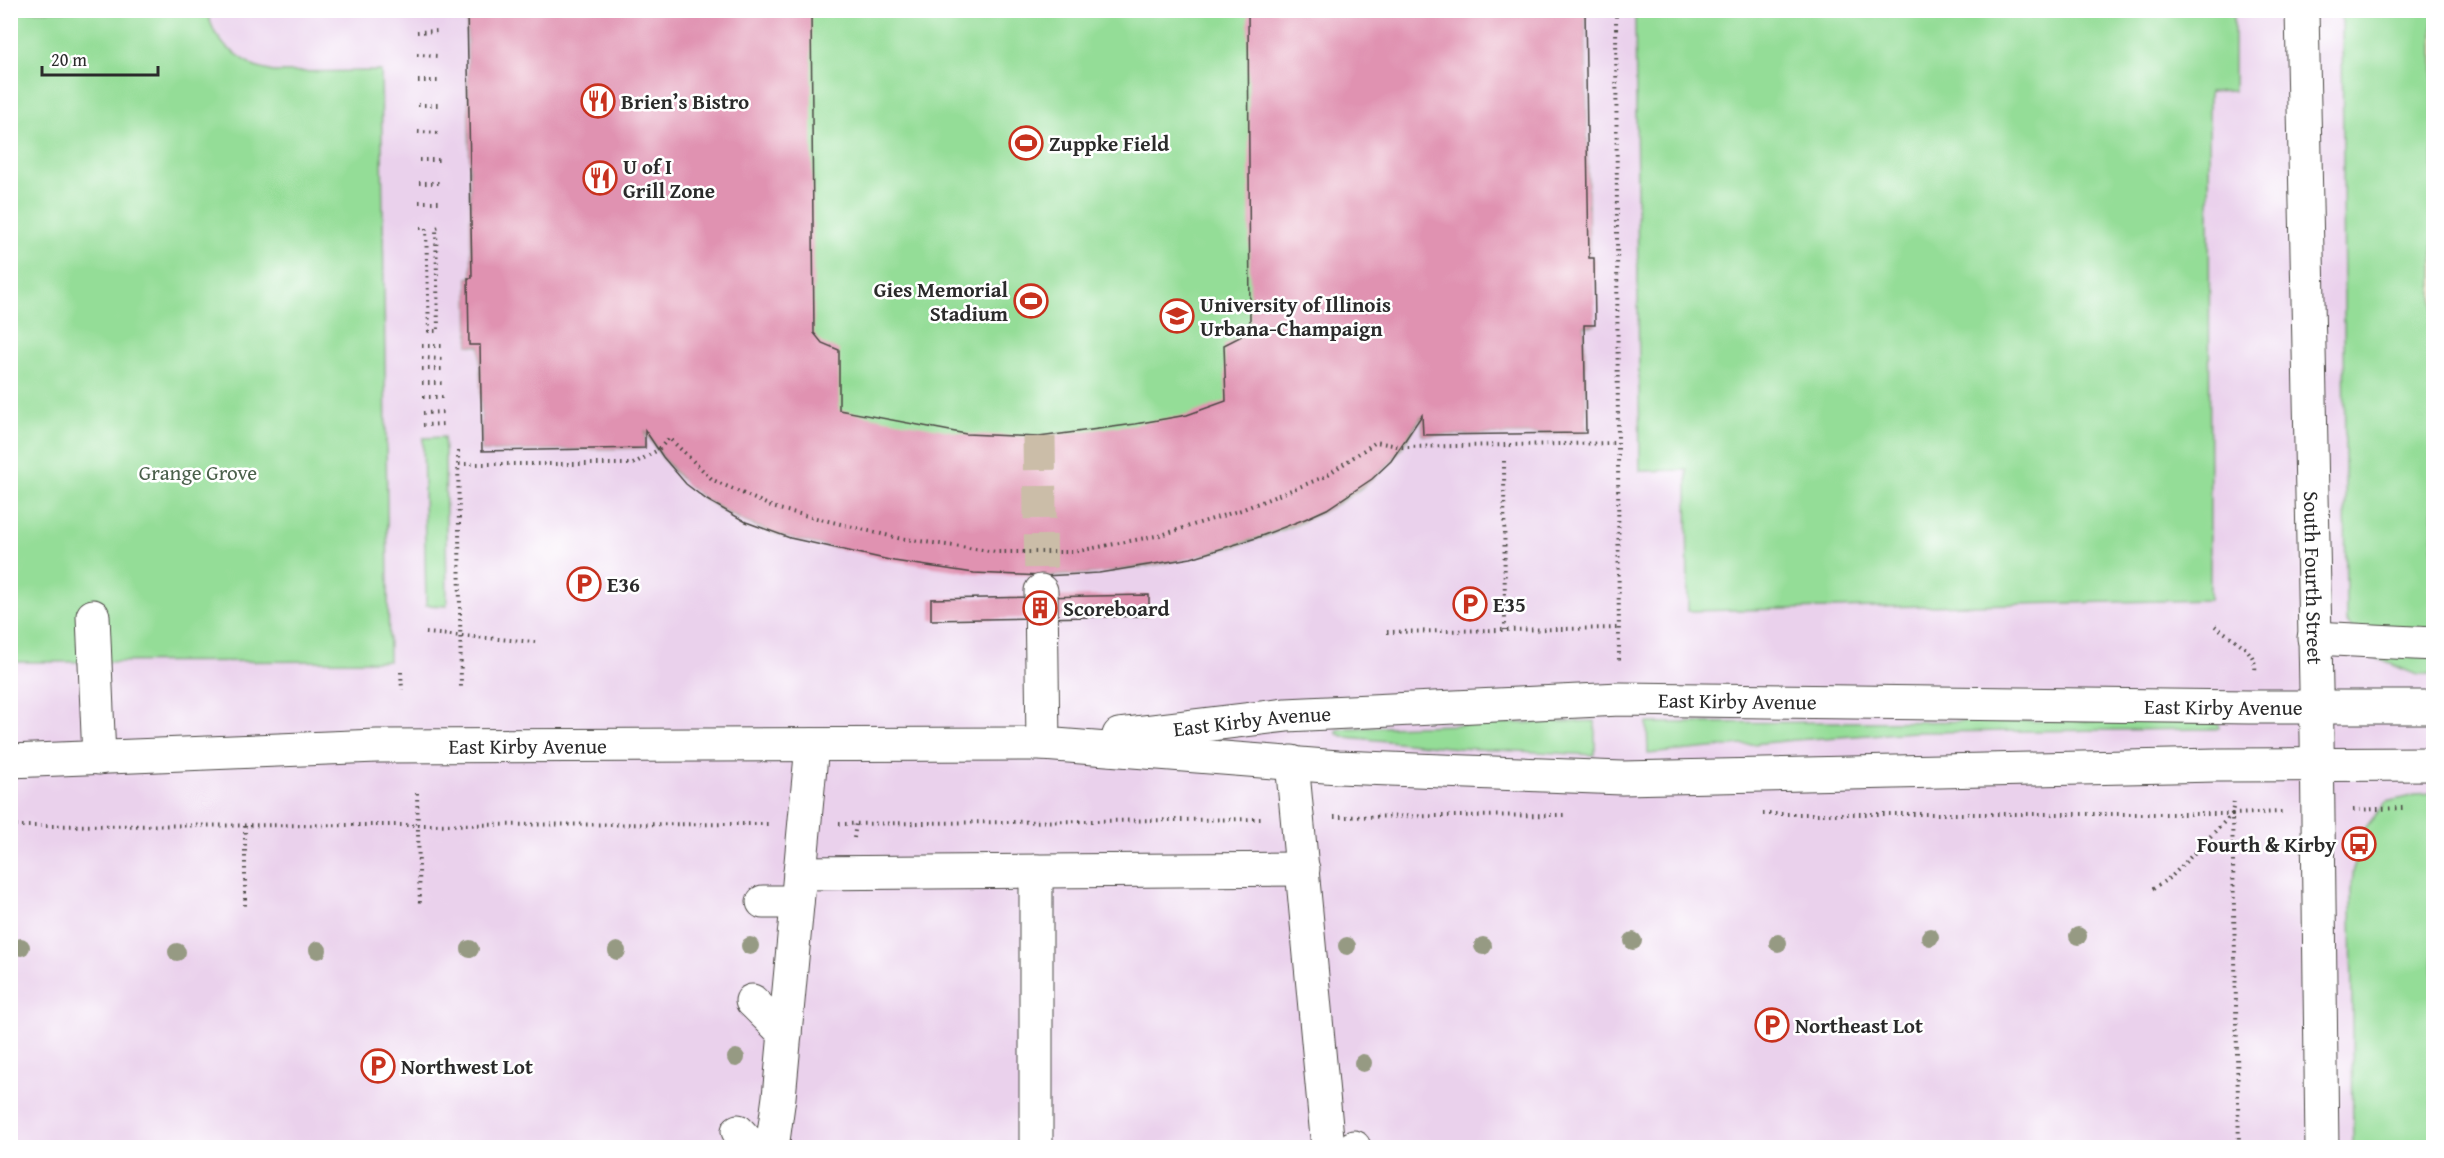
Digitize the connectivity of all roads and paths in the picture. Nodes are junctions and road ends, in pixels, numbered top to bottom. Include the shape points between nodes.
1 (1616, 10) edge
2 (2302, 10) edge
3 (417, 32) dead end
4 (438, 32) dead end
5 (417, 55) dead end
6 (438, 56) dead end
7 (418, 81) dead end
8 (439, 81) dead end
9 (418, 105) dead end
10 (439, 105) dead end
11 (418, 132) dead end
12 (440, 133) dead end
13 (419, 160) dead end
14 (440, 160) dead end
15 (419, 183) dead end
16 (440, 183) dead end
17 (419, 202) dead end
18 (441, 202) dead end
19 (441, 227) dead end
20 (420, 228) dead end
21 (422, 346) dead end
22 (443, 346) dead end
23 (422, 358) dead end
24 (443, 359) dead end
25 (422, 369) dead end
26 (443, 369) dead end
27 (422, 383) dead end
28 (444, 383) dead end
29 (444, 397) dead end
30 (423, 398) dead end
31 (444, 411) dead end
32 (423, 413) dead end
33 (444, 424) dead end
34 (423, 425) dead end
35 (1617, 443) junction
36 (458, 451) dead end
37 (1504, 461) dead end
38 (459, 464) junction
39 (1041, 591) tunnel mouth
40 (93, 616) dead end
41 (2215, 626) dead end
42 (1618, 628) junction
43 (1505, 630) junction
44 (1387, 632) dead end
45 (426, 633) dead end
46 (460, 635) junction
47 (2314, 639) junction
48 (535, 642) dead end
49 (2433, 644) edge
50 (2256, 666) dead end
51 (1619, 667) dead end
52 (401, 672) dead end
53 (461, 689) dead end
54 (402, 690) dead end
55 (2316, 706) junction
56 (2433, 707) edge
57 (1043, 744) junction
58 (812, 745) junction
59 (99, 758) junction
60 (10, 761) edge
61 (1292, 762) junction
62 (2317, 764) junction
63 (2433, 764) edge
64 (417, 794) dead end
65 (2232, 814) dead end
66 (12, 826) edge
67 (245, 826) dead end
68 (1303, 869) junction
69 (1036, 871) junction
70 (799, 888) junction
71 (2153, 889) dead end
72 (763, 902) dead end
73 (420, 906) dead end
74 (245, 908) dead end
75 (13, 911) dead end
76 (752, 1001) dead end
77 (785, 1034) junction
78 (772, 1148) edge
79 (1036, 1148) edge
80 (1328, 1148) edge
81 (2322, 1148) edge

1 - 35 path
2 - 47 main road, South Fourth Street
3 - 4 path
5 - 6 path
7 - 8 path
9 - 10 path
11 - 12 path
13 - 14 path
15 - 16 path
17 - 18 path
19 - 20 path via 436,228 438,330 429,330 426,228
21 - 22 path
23 - 24 path
25 - 26 path
27 - 28 path
29 - 30 path
31 - 32 path
33 - 34 path
35 - 38 path via 1402,447 1376,442 1324,477 1241,510 1161,535 1072,552 996,552 898,538 775,508 713,480 669,438 658,450 633,464
35 - 42 path
36 - 38 path
37 - 43 path
38 - 46 path
39 - 57 main road
40 - 59 main road
41 - 50 path via 2250,652
42 - 43 path
42 - 51 path
43 - 44 path
45 - 46 path
46 - 48 path
46 - 53 path
47 - 49 main road
47 - 55 main road, South Fourth Street
52 - 54 path
55 - 56 main road, East Kirby Avenue
55 - 57 main road, East Kirby Avenue via 1620,699 1286,715
55 - 62 main road, South Fourth Street
57 - 58 main road, East Kirby Avenue
57 - 61 main road, East Kirby Avenue
58 - 59 main road, East Kirby Avenue via 377,746
58 - 70 main road
59 - 60 main road, East Kirby Avenue
61 - 62 main road, East Kirby Avenue via 1622,778
61 - 68 main road
62 - 63 main road, East Kirby Avenue
62 - 81 main road, South Fourth Street
64 - 73 path
65 - 71 path via 2172,876
66 - 75 path
67 - 74 path
68 - 69 main road
68 - 80 main road via 1317,904
69 - 70 main road
69 - 79 main road
70 - 72 main road
70 - 77 main road
76 - 77 main road
77 - 78 main road

